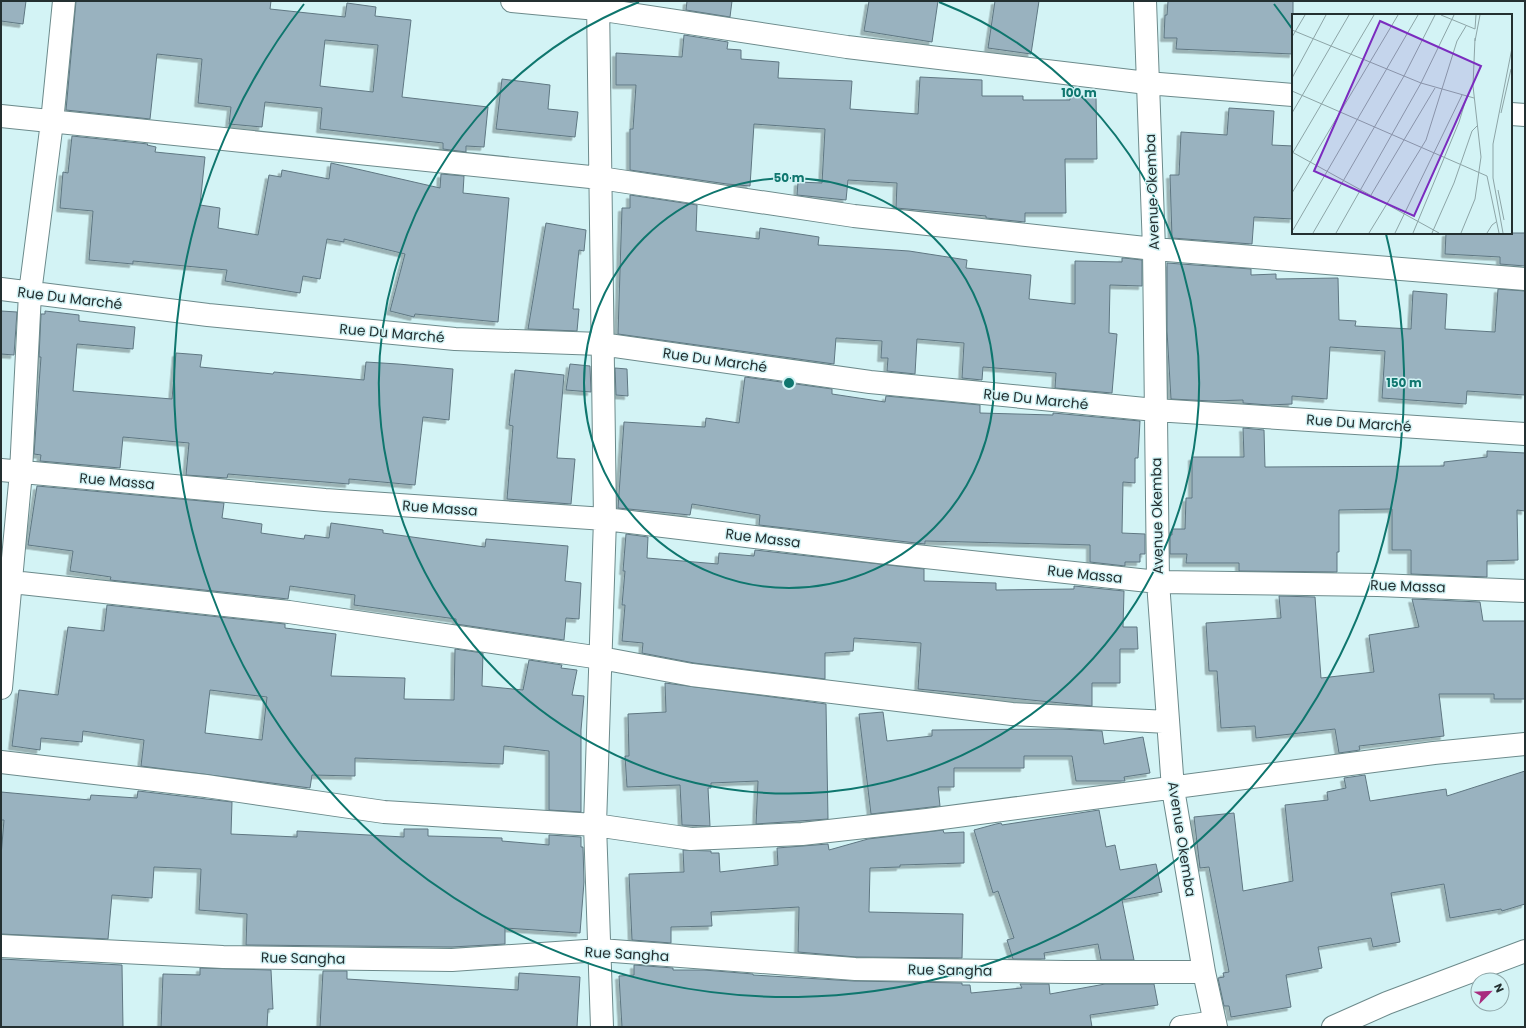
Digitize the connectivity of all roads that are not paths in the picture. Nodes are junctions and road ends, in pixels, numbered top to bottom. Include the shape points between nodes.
1 (64, 1) edge
2 (512, 1) edge
3 (1145, 1) edge
4 (598, 5) edge
5 (1147, 83) junction
6 (1292, 95) edge
7 (1512, 114) edge
8 (1525, 115) edge
9 (1, 116) edge
10 (52, 122) junction
11 (600, 178) junction
12 (1154, 249) junction
13 (1525, 279) edge
14 (1, 289) edge
15 (30, 293) junction
16 (601, 344) junction
17 (1155, 410) junction
18 (1525, 434) edge
19 (11, 471) edge
20 (605, 518) junction
21 (12, 582) junction
22 (1158, 582) junction
23 (1525, 591) edge
24 (601, 658) junction
25 (1, 688) edge
26 (1168, 722) junction
27 (1525, 744) edge
28 (1, 762) edge
29 (1173, 789) junction
30 (595, 825) junction
31 (1, 946) edge
32 (600, 950) junction
33 (1525, 952) edge
34 (1204, 972) junction
35 (1216, 1024) edge
36 (602, 1027) edge
37 (1181, 1027) edge
38 (1333, 1027) edge

1 - 10 street
2 - 4 street
3 - 5 street, Avenue Okemba
4 - 5 street via 847,47
4 - 11 street
5 - 6 street
5 - 12 street, Avenue Okemba
7 - 8 street
9 - 10 street
10 - 11 street
10 - 15 street
11 - 12 street via 854,216
11 - 16 street
12 - 13 street
12 - 17 street, Avenue Okemba
14 - 15 street, Rue Du Marché
15 - 16 street, Rue Du Marché via 208,316 455,338
15 - 19 street
16 - 17 street, Rue Du Marché via 870,382
16 - 20 street
17 - 18 street, Rue Du Marché
17 - 22 street, Avenue Okemba
19 - 20 street, Rue Massa via 326,500
19 - 21 street
20 - 22 street, Rue Massa via 879,552
20 - 24 street
21 - 24 street via 289,612
21 - 25 street
22 - 23 street, Rue Massa via 1378,585
22 - 26 street, Avenue Okemba
24 - 26 street via 692,675 1012,714
24 - 30 street
26 - 29 street, Avenue Okemba
27 - 29 street via 1434,753
28 - 30 street via 206,786 384,812
29 - 30 street via 802,834 690,839
29 - 34 street, Avenue Okemba
30 - 32 street
31 - 32 street, Rue Sangha via 224,957 452,960
32 - 34 street, Rue Sangha via 855,969
32 - 36 street
33 - 38 street via 1387,1003
34 - 35 street, Avenue Okemba
35 - 37 street

